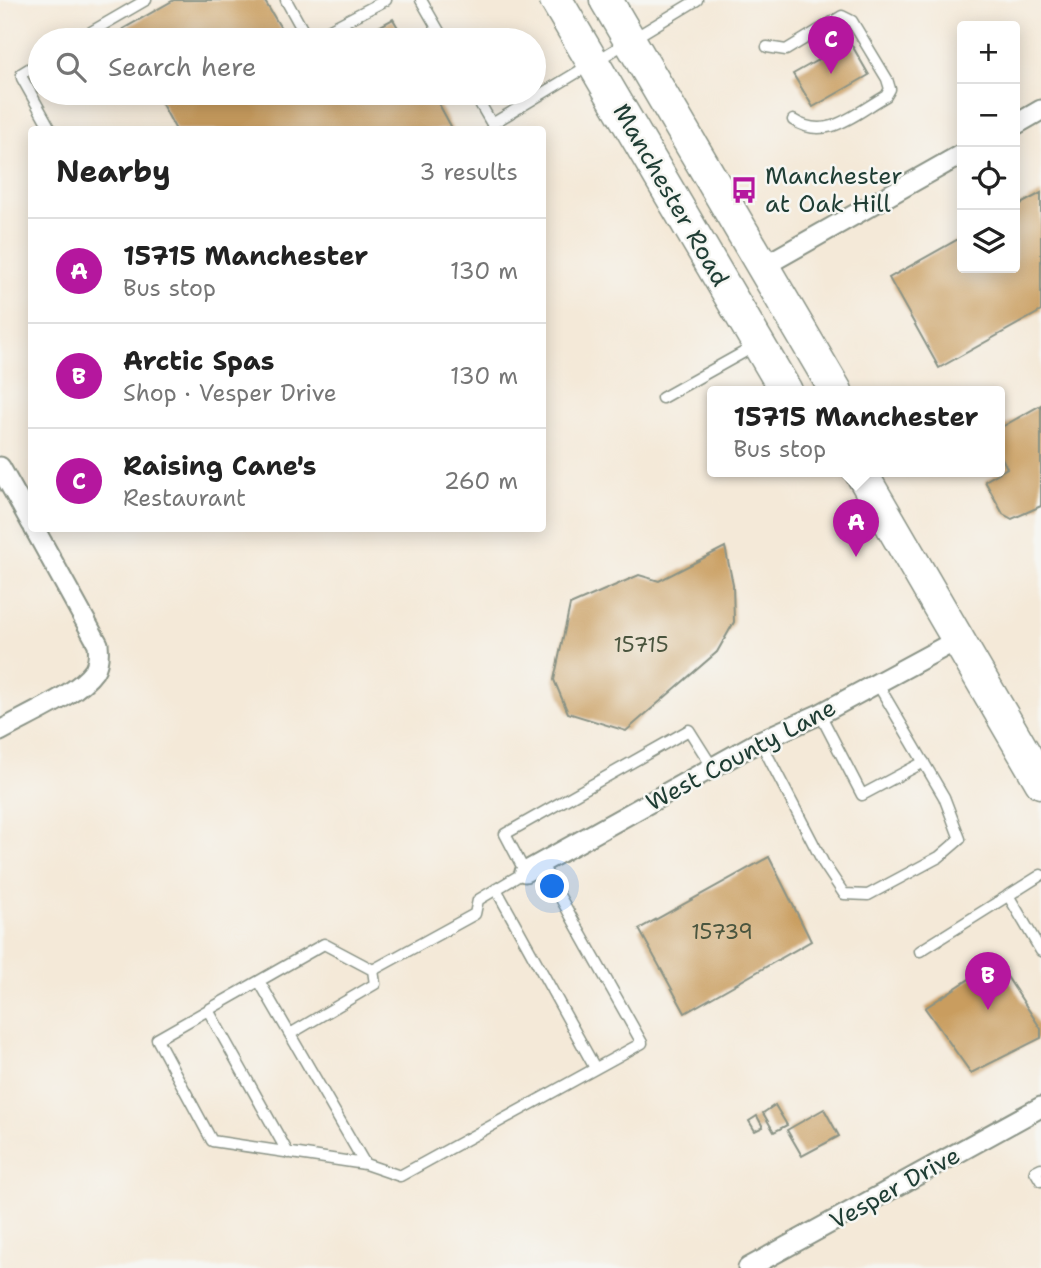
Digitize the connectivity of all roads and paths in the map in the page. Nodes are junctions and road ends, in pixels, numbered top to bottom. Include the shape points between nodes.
1 (146, 0) edge
2 (286, 0) edge
3 (386, 0) edge
4 (421, 0) edge
5 (556, 0) edge
6 (606, 0) edge
7 (697, 0) edge
8 (98, 28) edge
9 (304, 28) edge
10 (332, 28) edge
11 (437, 28) edge
12 (630, 40) junction
13 (767, 47) dead end
14 (594, 63) junction
15 (28, 69) edge
16 (28, 89) edge
17 (546, 93) edge
18 (37, 105) edge
19 (480, 105) edge
20 (526, 105) edge
21 (1041, 110) edge
22 (793, 120) dead end
23 (1020, 122) edge
24 (49, 126) edge
25 (490, 126) edge
26 (493, 126) edge
27 (957, 158) edge
28 (762, 267) junction
29 (759, 344) junction
30 (783, 386) edge
31 (833, 386) edge
32 (662, 398) dead end
33 (0, 467) edge
34 (862, 477) edge
35 (28, 517) edge
36 (36, 532) edge
37 (957, 639) junction
38 (877, 683) junction
39 (820, 714) junction
40 (0, 731) edge
41 (760, 741) junction
42 (924, 762) junction
43 (713, 768) junction
44 (1041, 782) edge
45 (533, 868) junction
46 (1041, 875) edge
47 (496, 889) junction
48 (1008, 895) junction
49 (920, 951) dead end
50 (1041, 951) edge
51 (373, 970) junction
52 (260, 981) junction
53 (208, 1010) junction
54 (290, 1034) junction
55 (595, 1068) junction
56 (1041, 1107) edge
57 (288, 1153) junction
58 (365, 1164) junction
59 (1041, 1168) edge
60 (1041, 1181) edge
61 (748, 1268) edge

1 - 8 lane
2 - 9 lane
3 - 10 lane
4 - 11 lane
5 - 14 highway, Manchester Road
6 - 12 highway, Manchester Road
7 - 12 lane
12 - 14 lane
12 - 28 highway, Manchester Road
13 - 22 lane via 786,50 842,16 852,21 887,79 890,89 886,96 823,131 807,129
14 - 17 lane
14 - 29 highway, Manchester Road
15 - 16 lane via 22,78
18 - 24 lane
19 - 25 lane
20 - 26 lane
21 - 23 street
27 - 28 street
28 - 31 highway, Manchester Road
29 - 30 highway, Manchester Road
29 - 32 lane
33 - 35 street
34 - 37 highway
36 - 40 street via 97,644 99,656 95,670 75,688
37 - 38 street, West County Lane
37 - 44 highway
38 - 39 street, West County Lane
38 - 42 lane
39 - 41 street, West County Lane
39 - 42 lane via 862,795
41 - 42 lane via 844,894 867,895 939,857 960,839
41 - 43 street, West County Lane
43 - 45 street, West County Lane
43 - 45 lane via 690,730 505,834
45 - 47 lane
45 - 55 lane via 642,1043
46 - 48 lane
47 - 51 lane via 478,900 475,914
47 - 55 lane
48 - 49 lane
48 - 50 lane
51 - 52 lane via 324,944
51 - 54 lane via 375,984
52 - 53 lane
52 - 54 lane
53 - 57 lane
53 - 57 lane via 157,1039 212,1142
54 - 58 lane
55 - 58 lane via 400,1176
56 - 61 street, Vesper Drive
57 - 58 lane
59 - 60 lane via 1035,1171

